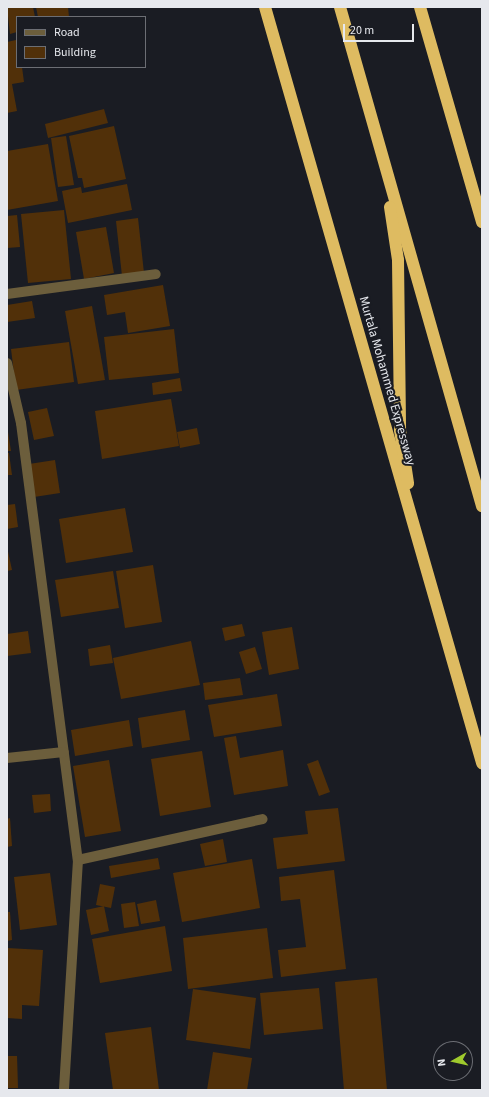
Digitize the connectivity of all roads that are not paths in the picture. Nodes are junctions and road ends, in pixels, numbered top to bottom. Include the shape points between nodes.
1 (265, 7) edge
2 (340, 7) edge
3 (420, 7) edge
4 (384, 162) junction
5 (479, 208) edge
6 (482, 222) edge
7 (156, 274) dead end
8 (7, 294) edge
9 (7, 363) edge
10 (482, 506) edge
11 (416, 532) junction
12 (64, 752) junction
13 (7, 758) edge
14 (482, 763) edge
15 (263, 819) dead end
16 (78, 860) junction
17 (64, 1090) edge

1 - 11 highway, Murtala Mohammed Expressway
2 - 4 highway
3 - 5 highway
4 - 10 highway
4 - 11 highway via 398,260 400,430
5 - 6 highway
7 - 8 street
9 - 12 street via 21,423
11 - 14 highway, Murtala Mohammed Expressway
12 - 13 street
12 - 16 street
15 - 16 street
16 - 17 street

